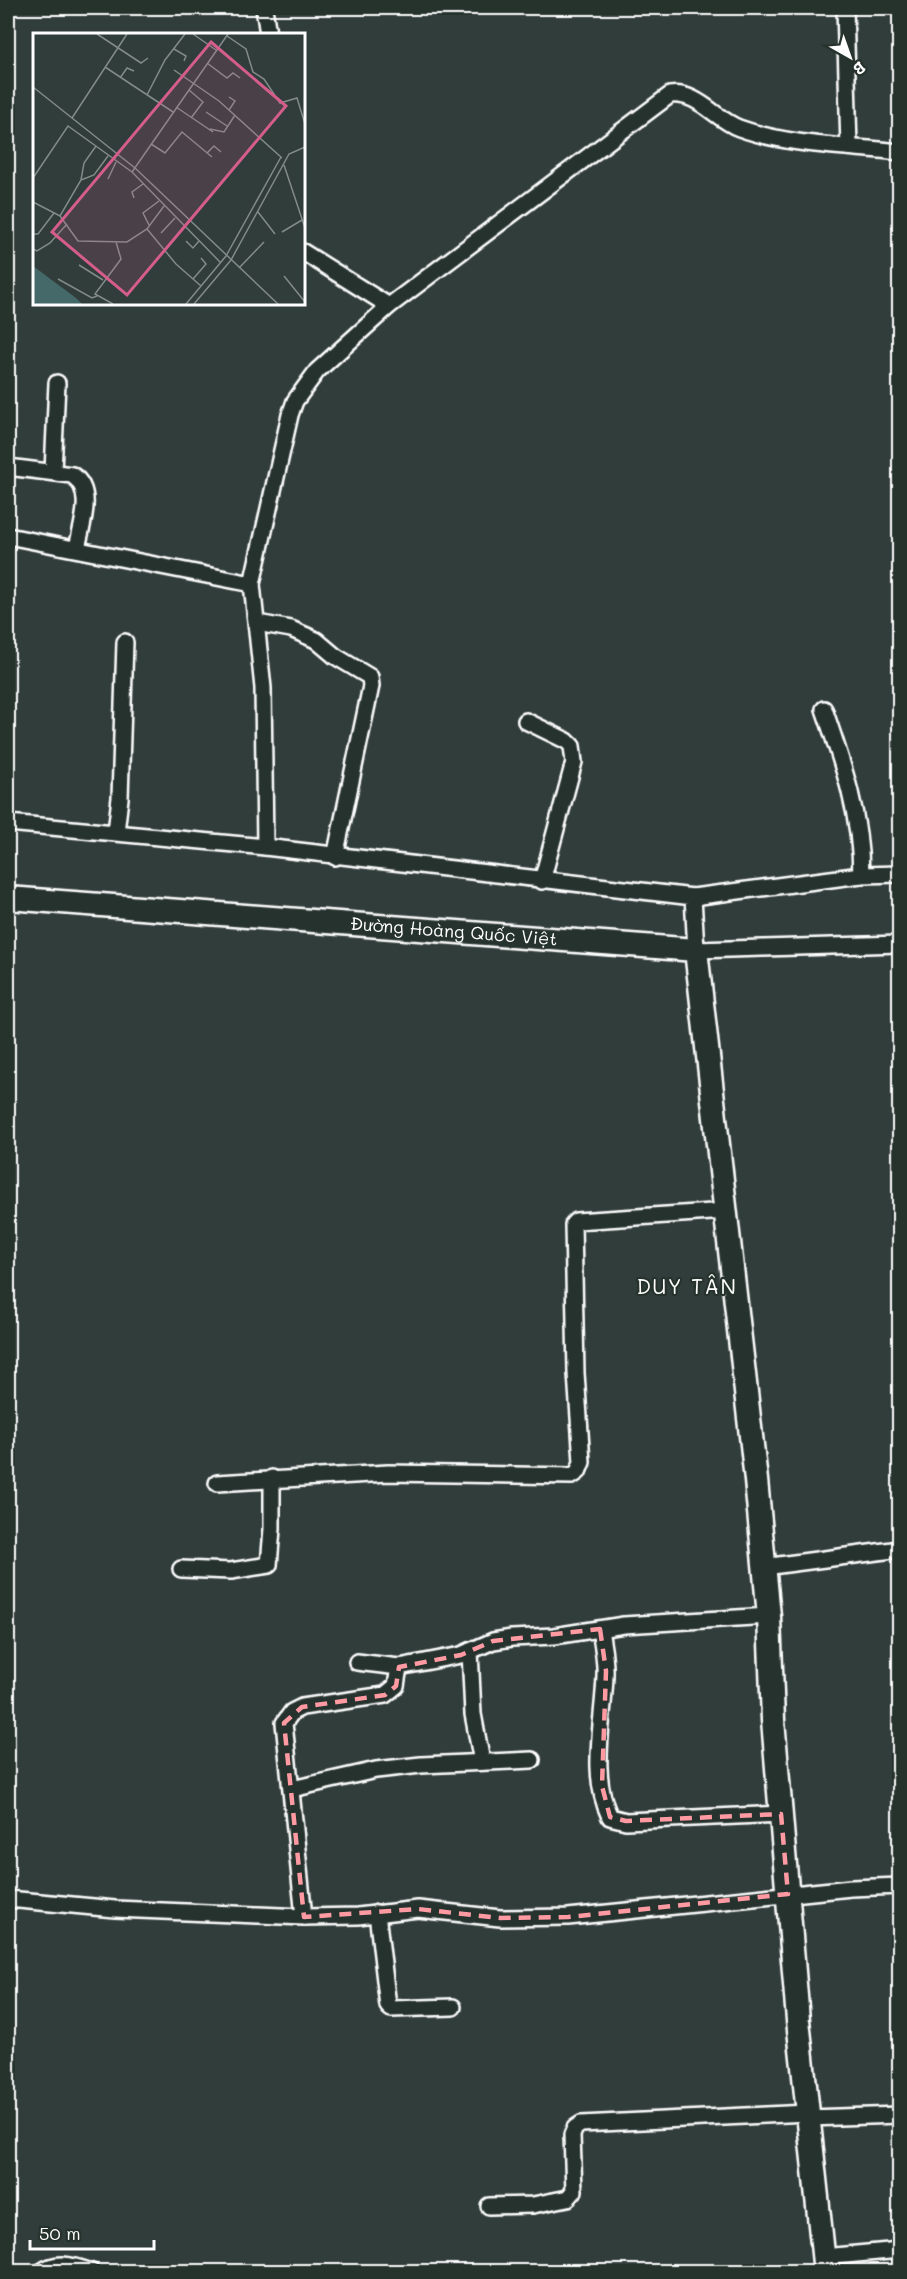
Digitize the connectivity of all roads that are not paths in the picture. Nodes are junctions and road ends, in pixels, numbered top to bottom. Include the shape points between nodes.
1 (264, 8) edge
2 (845, 8) edge
3 (268, 33) edge
4 (849, 147) junction
5 (900, 152) edge
6 (304, 253) edge
7 (389, 306) junction
8 (57, 383) dead end
9 (8, 467) edge
10 (53, 472) junction
11 (8, 536) edge
12 (77, 548) junction
13 (252, 584) junction
14 (257, 623) junction
15 (125, 642) dead end
16 (824, 709) dead end
17 (526, 721) dead end
18 (8, 823) edge
19 (116, 832) junction
20 (265, 847) junction
21 (335, 857) junction
22 (900, 874) edge
23 (861, 875) junction
24 (542, 881) junction
25 (8, 898) edge
26 (694, 904) junction
27 (696, 943) junction
28 (900, 944) edge
29 (727, 1211) junction
30 (272, 1478) junction
31 (218, 1483) dead end
32 (900, 1549) edge
33 (764, 1568) junction
34 (181, 1569) dead end
35 (769, 1616) junction
36 (600, 1629) junction
37 (470, 1651) junction
38 (357, 1662) dead end
39 (399, 1667) junction
40 (532, 1760) dead end
41 (482, 1762) junction
42 (292, 1789) junction
43 (781, 1814) junction
44 (900, 1886) edge
45 (788, 1894) junction
46 (8, 1899) edge
47 (377, 1913) junction
48 (304, 1917) junction
49 (453, 2007) dead end
50 (900, 2115) edge
51 (808, 2116) junction
52 (489, 2206) dead end
53 (900, 2250) edge
54 (825, 2264) edge
55 (41, 2271) edge
56 (92, 2271) edge

1 - 3 street
2 - 4 street
4 - 5 street
4 - 7 street via 756,133 721,119 685,94 670,94
6 - 7 street
7 - 13 street via 317,371 295,401
8 - 10 street
9 - 10 street
10 - 12 street via 72,474 85,488
11 - 12 street
12 - 13 street
13 - 14 street
14 - 20 street via 263,688
14 - 21 street via 291,629 316,640 370,677
15 - 19 street
16 - 23 street via 856,814
17 - 24 street via 567,741 573,754
18 - 19 street
19 - 20 street
20 - 21 street
21 - 24 street
22 - 23 street
23 - 26 street
24 - 26 street
25 - 27 street, Đường Hoàng Quốc Việt
26 - 27 street
27 - 28 street, Đường Hoàng Quốc Việt
27 - 29 street
29 - 30 street via 573,1224 582,1462 572,1476 388,1473
29 - 33 street
30 - 31 street
30 - 34 street via 268,1565 231,1571
32 - 33 street
33 - 35 street
35 - 36 street
35 - 43 street
36 - 37 street via 493,1641
36 - 43 street via 606,1671 601,1707 602,1786 603,1803 610,1817 626,1821
37 - 39 street
37 - 41 street via 473,1714
38 - 39 street
39 - 42 street via 396,1686 385,1695 302,1707 287,1717 285,1733
40 - 41 street
41 - 42 street via 376,1770
42 - 48 street
43 - 45 street
44 - 45 street
45 - 47 street via 568,1917 500,1918 418,1909
45 - 51 street
46 - 48 street via 115,1910
47 - 48 street
47 - 49 street via 388,2006
50 - 51 street
51 - 52 street via 581,2124 572,2135 574,2191 568,2198 533,2205
51 - 54 street
53 - 54 street
55 - 56 street via 58,2264

